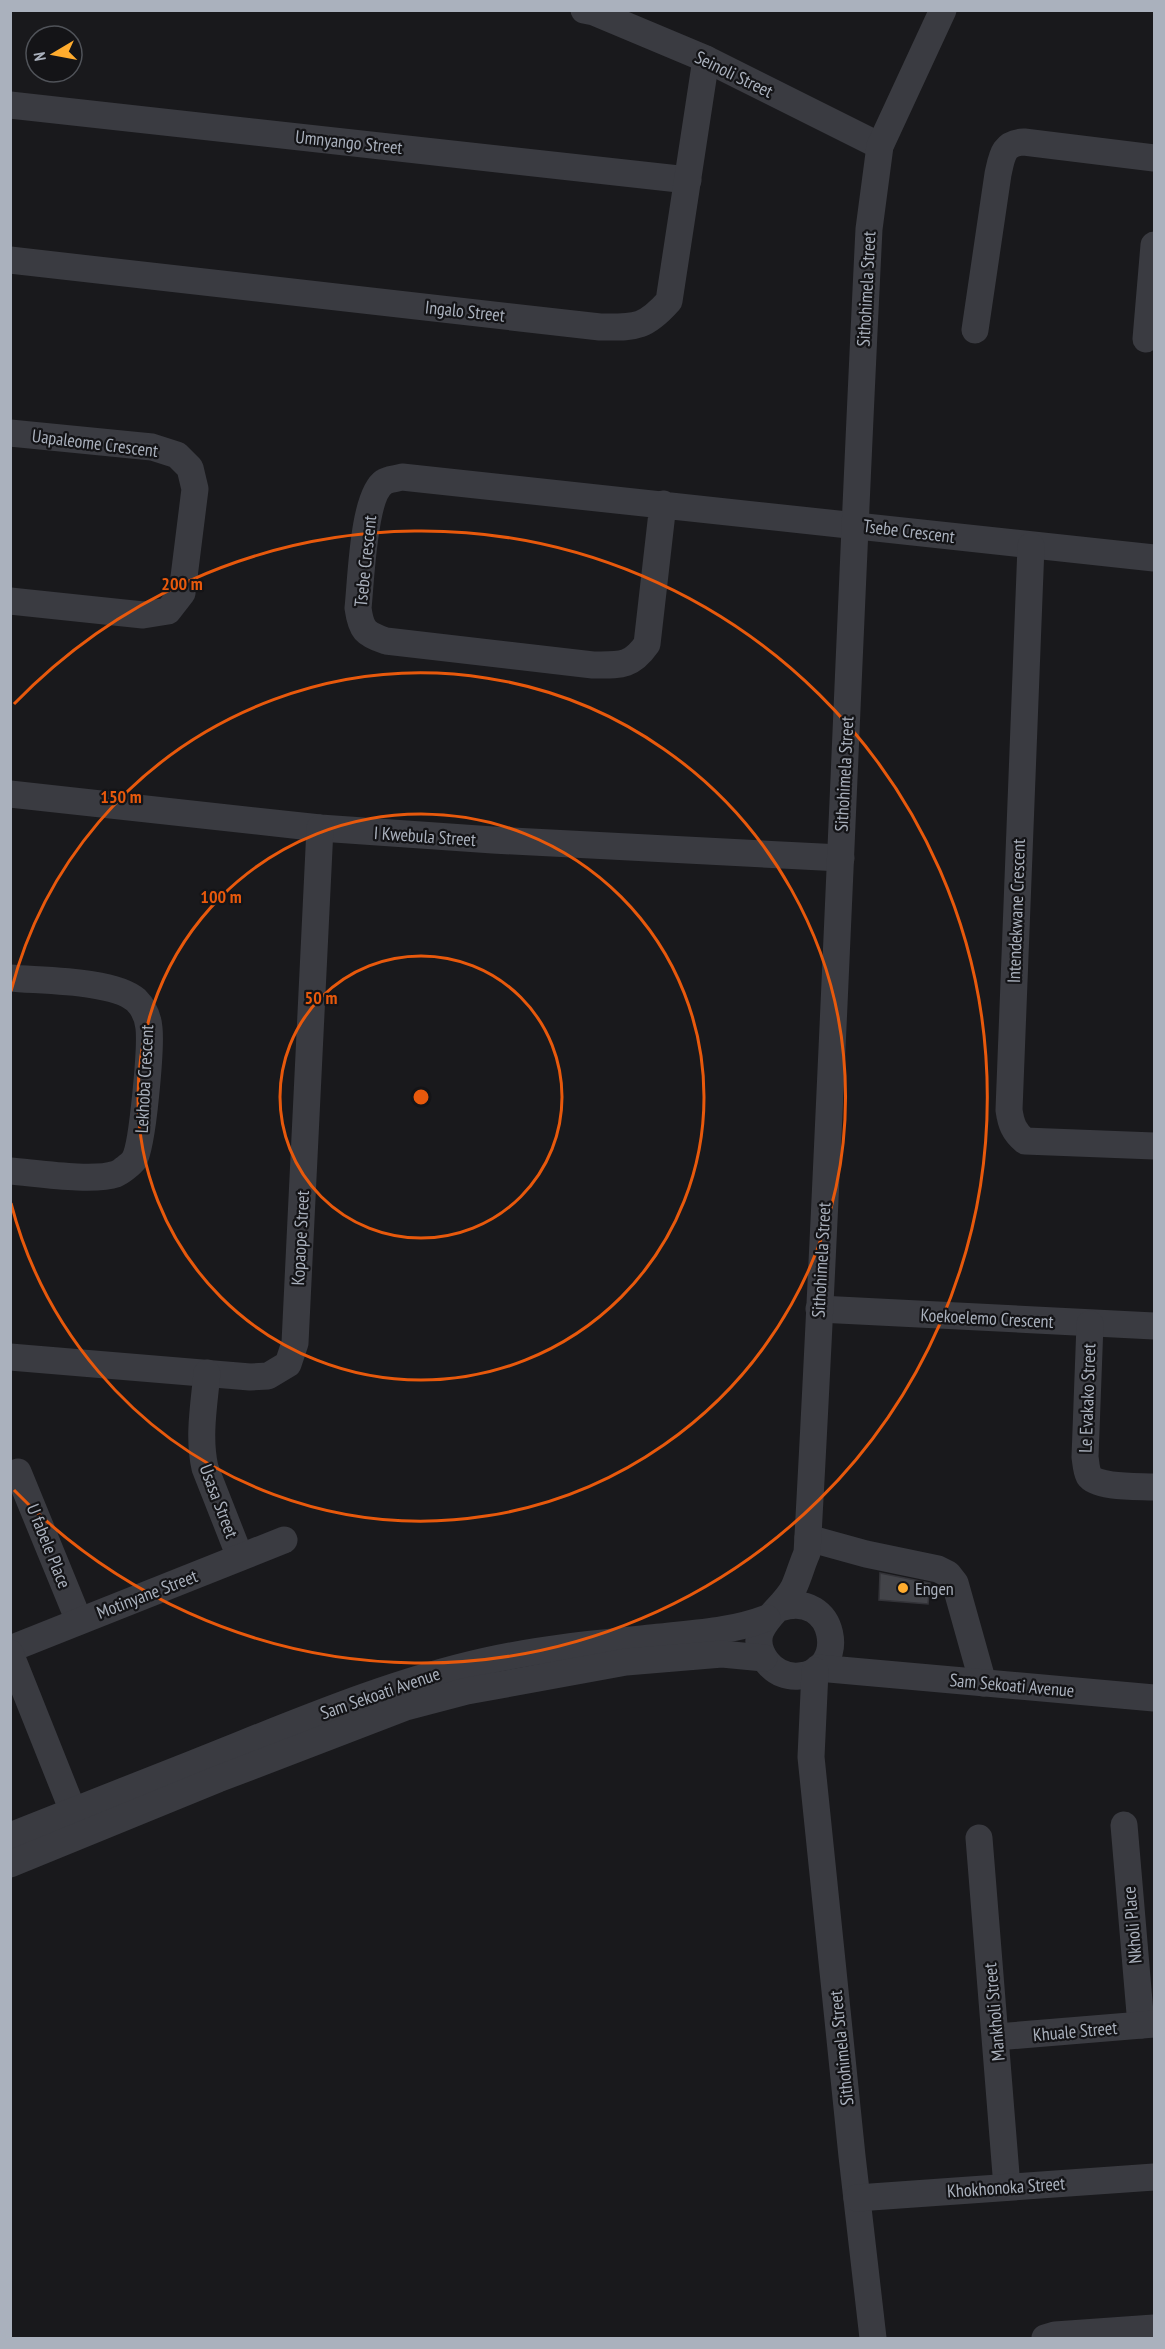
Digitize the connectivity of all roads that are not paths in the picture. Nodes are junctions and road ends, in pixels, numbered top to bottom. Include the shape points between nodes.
1 (584, 10) edge
2 (943, 10) edge
3 (706, 59) junction
4 (10, 105) edge
5 (880, 146) junction
6 (1155, 158) edge
7 (688, 180) junction
8 (1155, 245) edge
9 (10, 260) edge
10 (975, 330) dead end
11 (1146, 339) dead end
12 (10, 433) edge
13 (663, 504) junction
14 (856, 525) junction
15 (1031, 546) junction
16 (1155, 558) edge
17 (10, 601) edge
18 (10, 794) edge
19 (320, 828) junction
20 (841, 858) junction
21 (10, 978) edge
22 (1155, 1146) edge
23 (10, 1171) edge
24 (819, 1309) junction
25 (1090, 1324) junction
26 (1155, 1326) edge
27 (10, 1357) edge
28 (207, 1373) junction
29 (18, 1472) dead end
30 (1155, 1487) edge
31 (284, 1540) dead end
32 (807, 1545) junction
33 (240, 1557) junction
34 (774, 1613) junction
35 (79, 1620) junction
36 (826, 1627) junction
37 (10, 1649) edge
38 (10, 1653) edge
39 (772, 1665) junction
40 (817, 1670) junction
41 (870, 1671) junction
42 (982, 1683) junction
43 (1155, 1698) edge
44 (811, 1757) junction
45 (73, 1811) junction
46 (1124, 1825) dead end
47 (10, 1836) edge
48 (979, 1838) dead end
49 (10, 1864) edge
50 (1148, 2025) edge
51 (996, 2037) junction
52 (1155, 2177) edge
53 (1007, 2187) junction
54 (857, 2198) junction
55 (1155, 2328) edge
56 (873, 2338) edge
57 (1045, 2338) edge

1 - 3 street, Seinoli Street
2 - 5 street, Sithohimela Street
3 - 5 street, Seinoli Street
3 - 7 street, Ingalo Street
4 - 7 street, Umnyango Street
5 - 14 street, Sithohimela Street via 869,228
6 - 10 street via 1024,142 1007,147 998,174
7 - 9 street, Ingalo Street via 669,301 653,318 632,327 600,327
8 - 11 street
12 - 17 street, Uapaleome Crescent via 152,447 177,455 190,468 195,489 183,593 168,611 143,615
13 - 13 street, Tsebe Crescent via 647,644 637,659 619,665 593,665 386,641 370,636 361,624 358,608 369,510 374,493 384,481 402,477
13 - 14 street, Tsebe Crescent
14 - 15 street, Tsebe Crescent
14 - 20 street, Sithohimela Street
15 - 16 street, Tsebe Crescent
15 - 22 street, Intendekwane Crescent via 1011,1124 1025,1141
18 - 19 street, I Kwebula Street
19 - 20 street, I Kwebula Street
19 - 28 street, Kopaope Street via 295,1343 288,1364 268,1376
20 - 24 street, Sithohimela Street
21 - 23 street, Lekhoba Crescent via 121,992 145,1011 149,1029 141,1141 133,1161 117,1174 93,1177
24 - 25 street, Koekoelemo Crescent
24 - 32 street, Sithohimela Street
25 - 26 street, Koekoelemo Crescent
25 - 30 street, Le Evakako Street via 1085,1456 1089,1475 1104,1484
27 - 28 street, Kopaope Street
28 - 33 street, Usasa Street via 202,1457
29 - 35 street, U fabele Place
31 - 33 street, Motinyane Street
32 - 34 street, Sithohimela Street via 794,1588
32 - 36 street, Sithohimela Street
32 - 42 street via 866,1554 948,1574 955,1583
33 - 35 street, Motinyane Street
34 - 36 street via 801,1605
34 - 39 street via 760,1634
34 - 45 street, Sam Sekoati Avenue via 752,1624 720,1631 553,1649 434,1674 381,1689
35 - 37 street, Motinyane Street
36 - 40 street via 828,1655
36 - 41 street
38 - 45 street
39 - 40 street via 791,1676
39 - 44 street, Sithohimela Street via 793,1695
39 - 49 street, Sam Sekoati Avenue via 722,1654 626,1662 478,1689 406,1707
40 - 41 street, Sam Sekoati Avenue
40 - 44 street, Sithohimela Street
41 - 42 street, Sam Sekoati Avenue
42 - 43 street, Sam Sekoati Avenue
44 - 54 street, Sithohimela Street
45 - 47 street, Sam Sekoati Avenue
46 - 50 street, Nkholi Place
48 - 51 street, Mankholi Street
50 - 51 street, Khuale Street
51 - 53 street, Mankholi Street
52 - 53 street, Khokhonoka Street
53 - 54 street, Khokhonoka Street
54 - 56 street, Sithohimela Street
55 - 57 street

